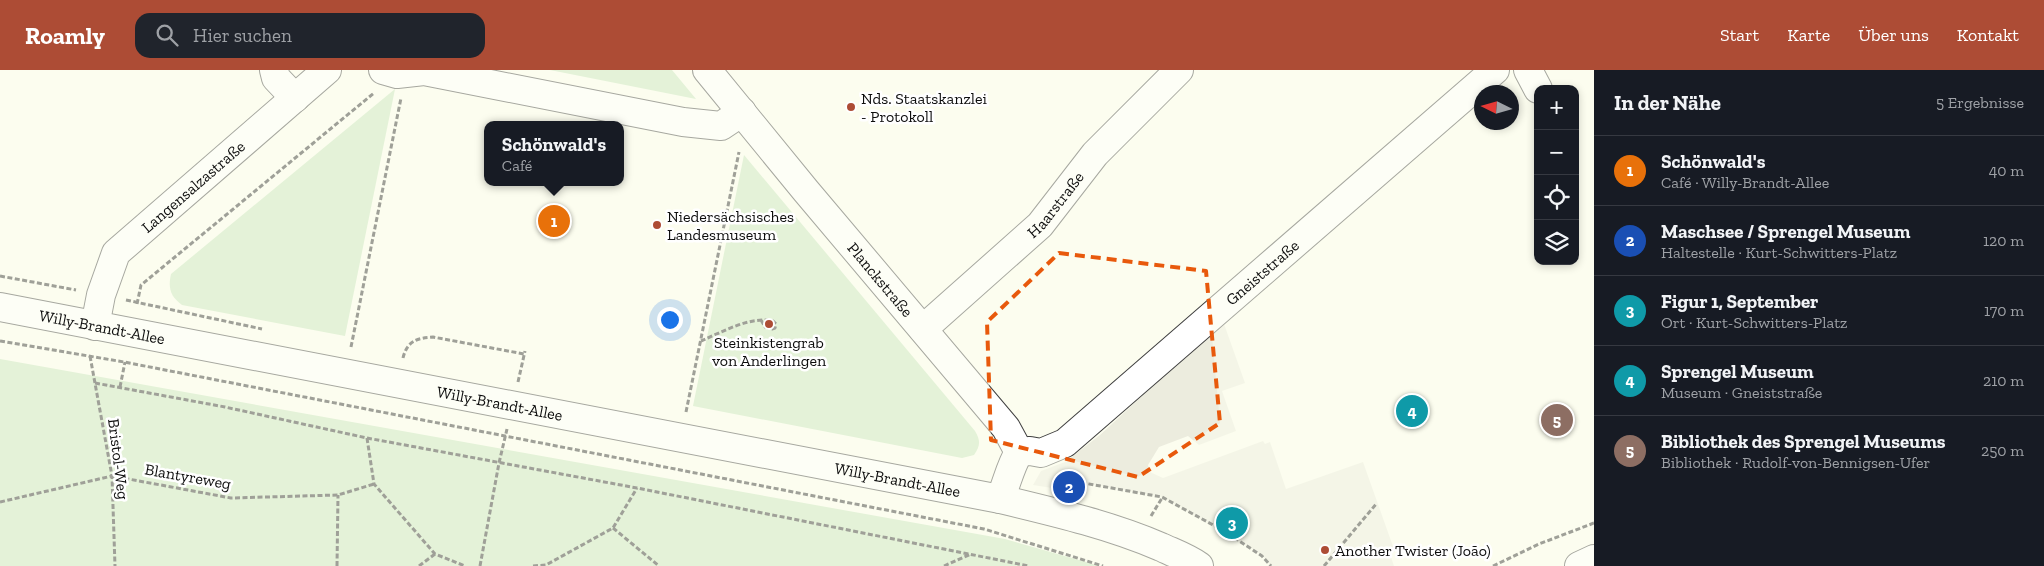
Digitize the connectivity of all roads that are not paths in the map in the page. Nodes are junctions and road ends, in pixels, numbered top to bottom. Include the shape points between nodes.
1 (274, 70) edge
2 (327, 70) edge
3 (707, 70) edge
4 (1179, 70) edge
5 (1495, 70) edge
6 (1528, 70) edge
7 (390, 72) edge
8 (1536, 85) edge
9 (295, 98) junction
10 (749, 121) junction
11 (0, 307) edge
12 (95, 326) junction
13 (923, 329) junction
14 (1019, 452) junction
15 (1000, 499) junction
16 (1594, 560) edge
17 (1199, 566) edge
18 (1579, 566) edge

1 - 9 street via 276,78
2 - 9 street, Langensalzastraße
3 - 10 street, Planckstraße
4 - 13 street, Haarstraße via 1095,154 1040,225
5 - 14 street, Gneiststraße via 1065,443 1041,453
6 - 8 street
7 - 10 street via 424,72 683,122 721,126
9 - 12 street, Langensalzastraße via 116,253 101,295
10 - 13 street, Planckstraße
11 - 12 street, Willy-Brandt-Allee
12 - 15 street, Willy-Brandt-Allee
13 - 14 street, Planckstraße via 1006,428
14 - 15 street
15 - 17 street, Willy-Brandt-Allee via 1139,538
16 - 18 street

